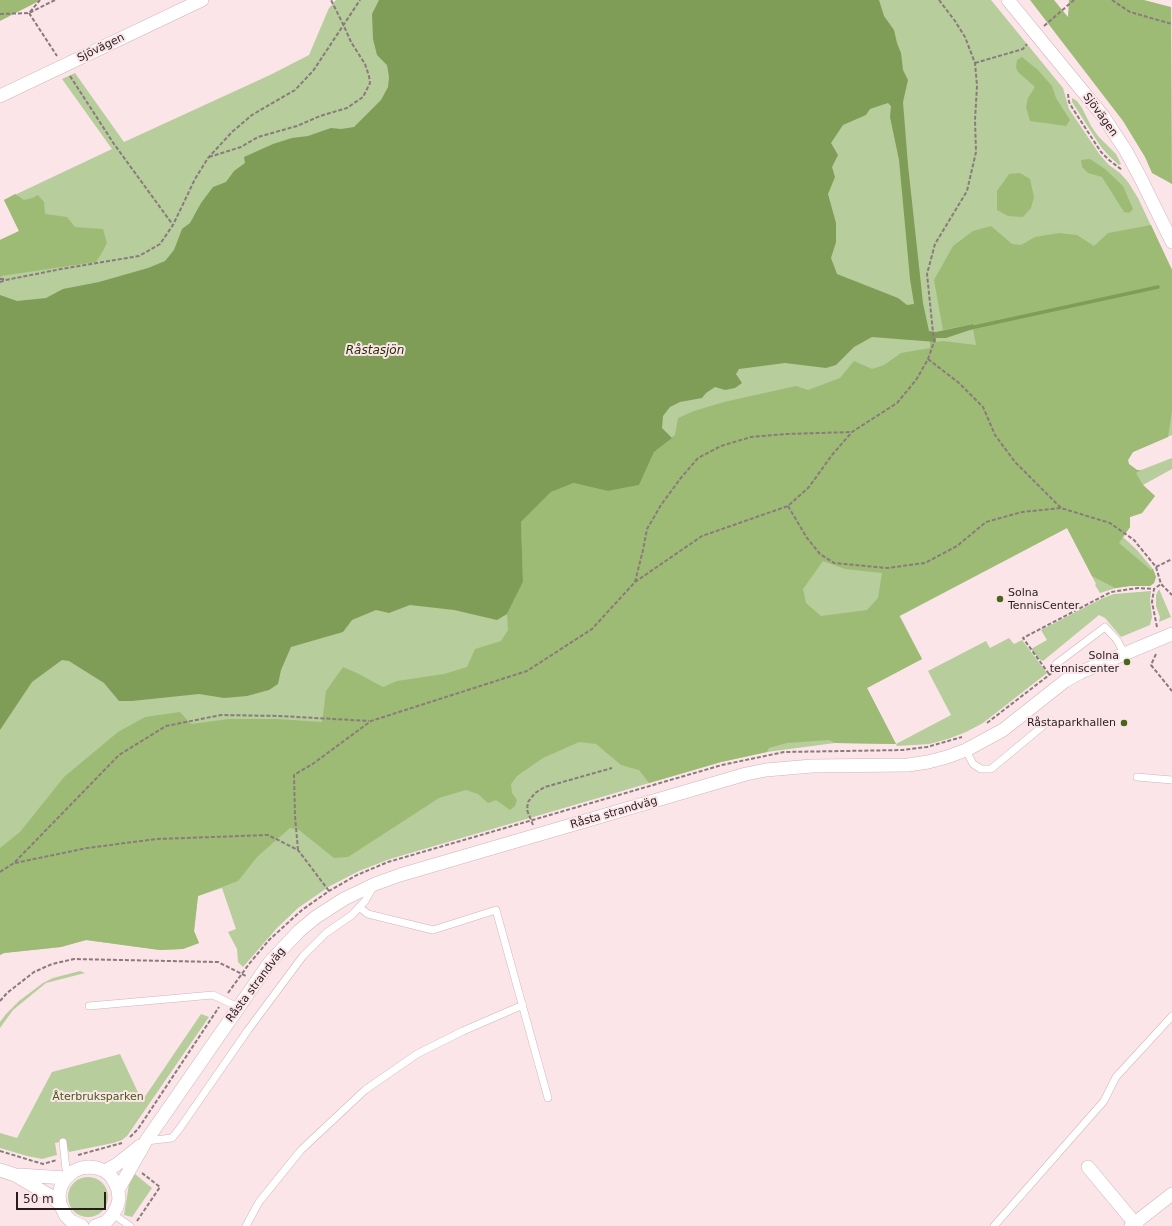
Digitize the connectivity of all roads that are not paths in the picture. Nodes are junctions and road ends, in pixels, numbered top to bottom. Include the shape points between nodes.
1 (202, 0) edge
2 (1008, 0) edge
3 (0, 96) edge
4 (1172, 242) edge
5 (1172, 634) edge
6 (1124, 653) junction
7 (1057, 666) road end
8 (1050, 720) dead end
9 (966, 750) junction
10 (1136, 778) dead end
11 (1172, 780) edge
12 (375, 884) junction
13 (359, 907) junction
14 (522, 1005) junction
15 (89, 1006) dead end
16 (238, 1008) junction
17 (1172, 1016) edge
18 (548, 1098) dead end
19 (146, 1141) junction
20 (63, 1142) dead end
21 (1088, 1167) dead end
22 (0, 1170) edge
23 (105, 1171) junction
24 (70, 1174) junction
25 (15, 1175) junction
26 (118, 1190) junction
27 (1172, 1194) edge
28 (60, 1204) junction
29 (113, 1214) junction
30 (99, 1225) edge
31 (1134, 1225) edge
32 (79, 1226) edge
33 (130, 1226) edge
34 (246, 1226) edge
35 (994, 1226) edge

1 - 3 street, Sjövägen
2 - 4 street, Sjövägen via 1103,116 1126,151
5 - 6 street, Råsta strandväg
6 - 7 lane via 1117,640 1105,627
6 - 9 street, Råsta strandväg via 1065,681 1003,730
8 - 9 lane via 991,769 981,769 972,764
9 - 12 street, Råsta strandväg via 928,762 908,765 819,766 766,770 723,780
10 - 11 lane
12 - 13 lane
12 - 16 street, Råsta strandväg via 331,908 299,931 270,962
13 - 14 lane via 368,914 433,930 496,910
13 - 19 lane via 326,933 303,956 172,1138
14 - 18 lane
14 - 34 lane via 417,1054 366,1090 301,1150 259,1202
15 - 16 lane via 213,995
16 - 19 street, Råsta strandväg
17 - 35 lane via 1116,1077 1104,1101
19 - 23 street, Råsta strandväg
19 - 26 street, Råsta strandväg
20 - 24 lane via 66,1169
21 - 31 street
22 - 25 street
23 - 24 street via 89,1167
23 - 26 street
24 - 25 street
24 - 28 street via 60,1190
25 - 28 street
26 - 29 street via 119,1199
27 - 31 street
28 - 32 street via 66,1216
29 - 30 street
29 - 33 lane

